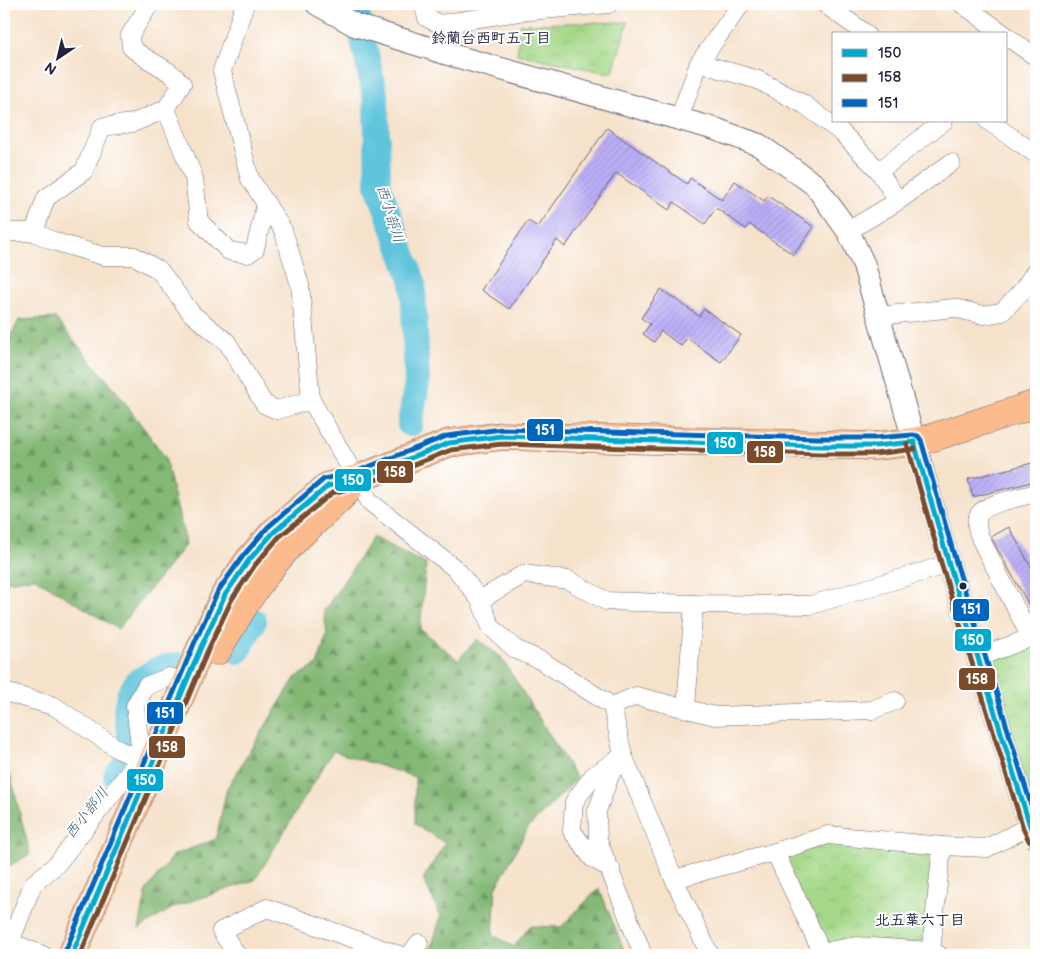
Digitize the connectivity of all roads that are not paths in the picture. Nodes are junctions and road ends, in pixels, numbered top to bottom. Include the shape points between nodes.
1 (150, 4) edge
2 (246, 4) edge
3 (317, 4) edge
4 (423, 4) edge
5 (608, 4) edge
6 (741, 4) edge
7 (825, 4) edge
8 (962, 4) edge
9 (518, 8) edge
10 (440, 24) junction
11 (863, 32) edge
12 (1001, 32) edge
13 (1008, 37) edge
14 (448, 54) junction
15 (1036, 57) edge
16 (699, 63) junction
17 (166, 109) junction
18 (680, 119) junction
19 (943, 122) edge
20 (989, 122) edge
21 (1036, 154) edge
22 (951, 163) dead end
23 (879, 171) junction
24 (898, 201) junction
25 (266, 203) junction
26 (848, 231) junction
27 (34, 232) junction
28 (4, 234) edge
29 (1036, 270) edge
30 (879, 316) junction
31 (311, 400) junction
32 (1036, 404) edge
33 (914, 442) junction
34 (357, 479) junction
35 (1036, 493) edge
36 (949, 564) junction
37 (480, 600) junction
38 (694, 604) junction
39 (1033, 637) edge
40 (978, 657) junction
41 (187, 682) junction
42 (4, 692) edge
43 (895, 701) dead end
44 (612, 706) junction
45 (686, 707) junction
46 (623, 755) junction
47 (153, 764) junction
48 (1033, 832) edge
49 (942, 846) junction
50 (775, 852) junction
51 (611, 869) junction
52 (674, 879) junction
53 (8, 949) edge
54 (935, 953) edge
55 (823, 954) edge
56 (43, 955) edge
57 (72, 955) edge
58 (92, 955) edge
59 (237, 955) edge
60 (399, 955) edge
61 (642, 955) edge
62 (710, 955) edge

1 - 17 street via 130,35 131,47 182,84
2 - 25 street via 222,71 250,179
3 - 14 street via 355,25
4 - 10 street via 427,18
5 - 9 street
6 - 16 street
7 - 11 street
8 - 12 street
9 - 10 street
10 - 14 street
13 - 15 street
14 - 18 street
16 - 18 street
16 - 23 street via 758,80 805,105 842,133
17 - 25 street via 194,178 199,221 229,251 248,254 255,250
17 - 27 street via 133,123 102,127 84,171 46,198
18 - 26 street via 759,145 815,185
19 - 23 street
20 - 21 street
22 - 24 street
23 - 24 street
24 - 26 street
25 - 31 street via 283,230 300,285
26 - 30 street via 864,265
27 - 28 street
27 - 31 street via 103,256 134,256 159,270 192,314 227,342 264,404 277,410
29 - 30 street via 1002,312 983,315 954,308
30 - 33 street
31 - 34 street
32 - 33 main road
33 - 34 main road via 818,446 502,436 449,443
33 - 36 street
34 - 37 street via 370,502 457,570
34 - 41 main road via 328,486 274,532 249,560 225,595
34 - 58 main road via 268,570 243,605 217,651
35 - 39 street via 984,508 978,515 976,527
36 - 38 street via 811,605
36 - 40 street
37 - 38 street via 524,574 568,580 606,601
37 - 44 street via 491,627 515,649 542,661
38 - 45 street
39 - 40 street
40 - 48 street
41 - 47 main road
41 - 47 street via 169,677 146,686 134,706 140,745
42 - 47 street via 54,706 119,750
43 - 45 street via 872,710 715,716
44 - 45 street via 636,696
44 - 46 street
46 - 51 street via 610,775 597,811 598,840
46 - 51 street via 594,776 574,802 572,831 592,858
46 - 52 street
47 - 53 street via 134,766 57,864 33,884
47 - 57 main road
48 - 49 street via 987,848
49 - 50 street via 828,834
49 - 54 street
50 - 52 street
50 - 55 street
51 - 61 street
52 - 62 street
53 - 56 street
54 - 55 street via 856,946
59 - 60 street via 221,931 267,908

